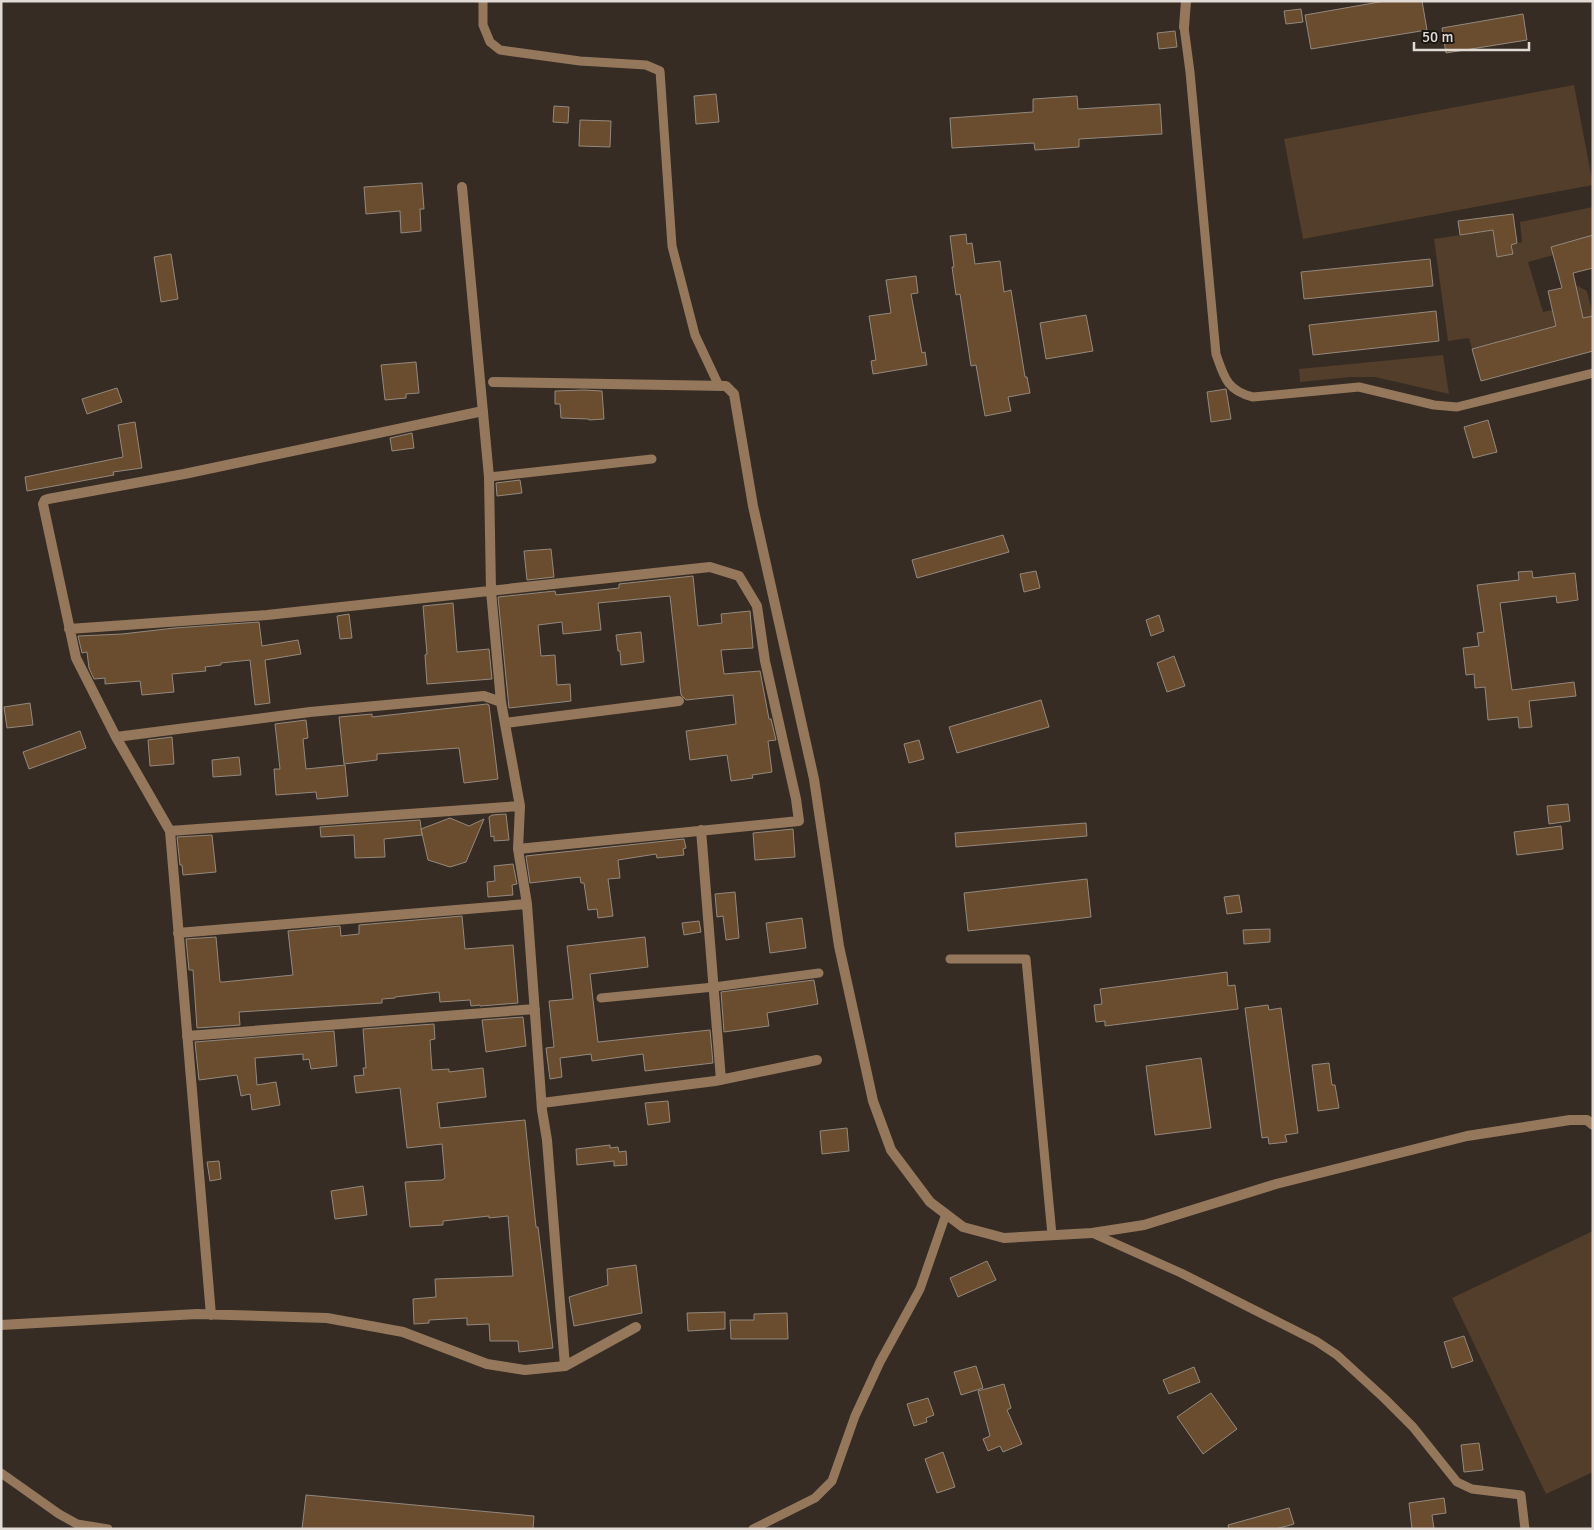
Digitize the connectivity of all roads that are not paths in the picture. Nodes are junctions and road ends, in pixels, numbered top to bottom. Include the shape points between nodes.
1 (483, 1) edge
2 (1186, 1) edge
3 (1184, 27) joint
4 (462, 187) dead end
5 (1593, 373) edge
6 (493, 382) dead end
7 (719, 386) junction
8 (483, 411) junction
9 (652, 459) dead end
10 (489, 477) junction
11 (491, 591) junction
12 (69, 629) junction
13 (679, 701) dead end
14 (501, 702) junction
15 (505, 723) junction
16 (116, 737) junction
17 (520, 806) junction
18 (701, 830) junction
19 (170, 831) junction
20 (518, 849) junction
21 (528, 904) junction
22 (178, 933) junction
23 (950, 959) dead end
24 (819, 973) dead end
25 (714, 987) junction
26 (601, 998) dead end
27 (535, 1009) junction
28 (187, 1036) junction
29 (817, 1060) dead end
30 (721, 1080) junction
31 (542, 1103) junction
32 (1593, 1125) edge
33 (946, 1214) junction
34 (1092, 1233) junction
35 (1052, 1235) junction
36 (212, 1315) junction
37 (1, 1325) edge
38 (636, 1327) dead end
39 (565, 1366) junction
40 (1, 1473) edge
41 (108, 1529) edge
42 (753, 1529) edge
43 (1526, 1529) edge

1 - 7 lane via 483,24 490,42 500,50 580,62 646,65 660,71 672,246 695,335
2 - 3 street
3 - 5 lane via 1216,354 1233,389 1241,395 1253,397 1359,387 1434,405 1457,407
4 - 8 street
6 - 7 street
7 - 33 street via 726,386 734,394 753,506 814,779 839,946 873,1101 891,1150 930,1202
8 - 10 street
8 - 12 street via 45,500 43,504
9 - 10 lane
10 - 11 street
11 - 12 street via 267,615
11 - 14 street
11 - 18 street via 710,567 739,576 757,606 765,661 799,821
12 - 16 street via 76,658
13 - 15 street
14 - 15 street
14 - 16 street via 484,696 310,712
15 - 17 street
16 - 19 street
17 - 19 street
17 - 20 street
18 - 20 street
18 - 25 street
19 - 22 street
20 - 21 street
21 - 22 street
21 - 27 street
22 - 28 street
23 - 35 lane via 1026,959
24 - 25 lane
25 - 26 lane
25 - 30 street
27 - 28 street
27 - 31 street
28 - 36 street
29 - 30 street
30 - 31 street
31 - 39 street
32 - 34 street via 1587,1120 1570,1120 1468,1136 1276,1184 1144,1225
33 - 35 street via 964,1227 1004,1238
33 - 42 lane via 920,1289 880,1362 832,1481 815,1498
34 - 35 street
34 - 43 lane via 1182,1272 1336,1355 1413,1427 1457,1482 1472,1489 1521,1495
36 - 37 street
36 - 39 street via 327,1318 403,1332 487,1364 525,1370
38 - 39 street
40 - 41 lane via 77,1524

